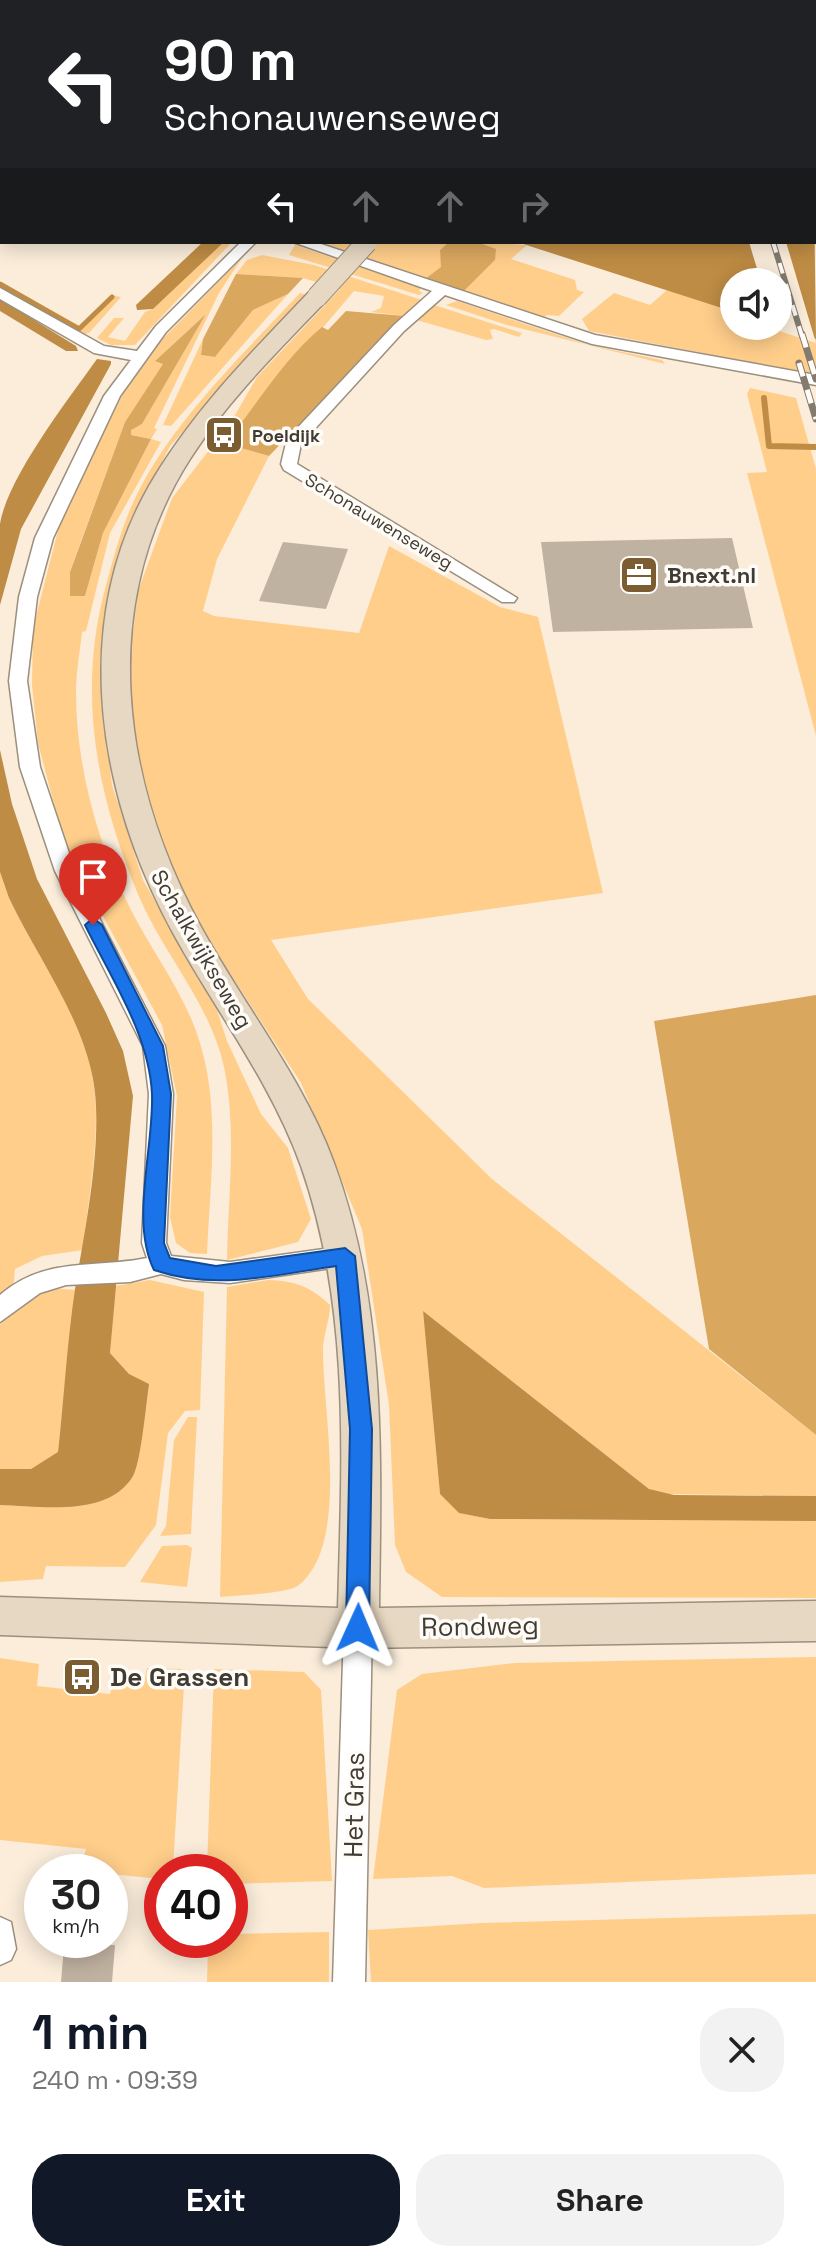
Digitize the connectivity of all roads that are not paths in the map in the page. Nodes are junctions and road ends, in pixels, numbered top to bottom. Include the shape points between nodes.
1 (247, 244) edge
2 (306, 244) edge
3 (365, 244) edge
4 (441, 291) junction
5 (0, 293) edge
6 (138, 356) junction
7 (816, 380) edge
8 (508, 598) dead end
9 (345, 1256) junction
10 (161, 1264) junction
11 (0, 1311) edge
12 (0, 1616) edge
13 (816, 1621) edge
14 (358, 1628) junction
15 (0, 1933) edge
16 (0, 1949) edge
17 (349, 1982) edge

1 - 6 street
2 - 4 street
3 - 9 street, Schalkwijkseweg, bridge via 248,369 173,469 144,521 113,632 117,724 147,850 303,1130
4 - 7 street via 632,349
4 - 8 street, Schonauwenseweg via 293,443 289,464
5 - 6 street via 100,350
6 - 10 street via 112,396 44,538 28,597 18,681 30,767 65,871 154,1046 161,1094 154,1243
9 - 10 street via 216,1274
9 - 14 street, Schalkwijkseweg via 361,1429
10 - 11 street via 123,1275 37,1282
12 - 14 street, Rondweg
13 - 14 street, Rondweg
14 - 17 street, Het Gras
15 - 16 street

